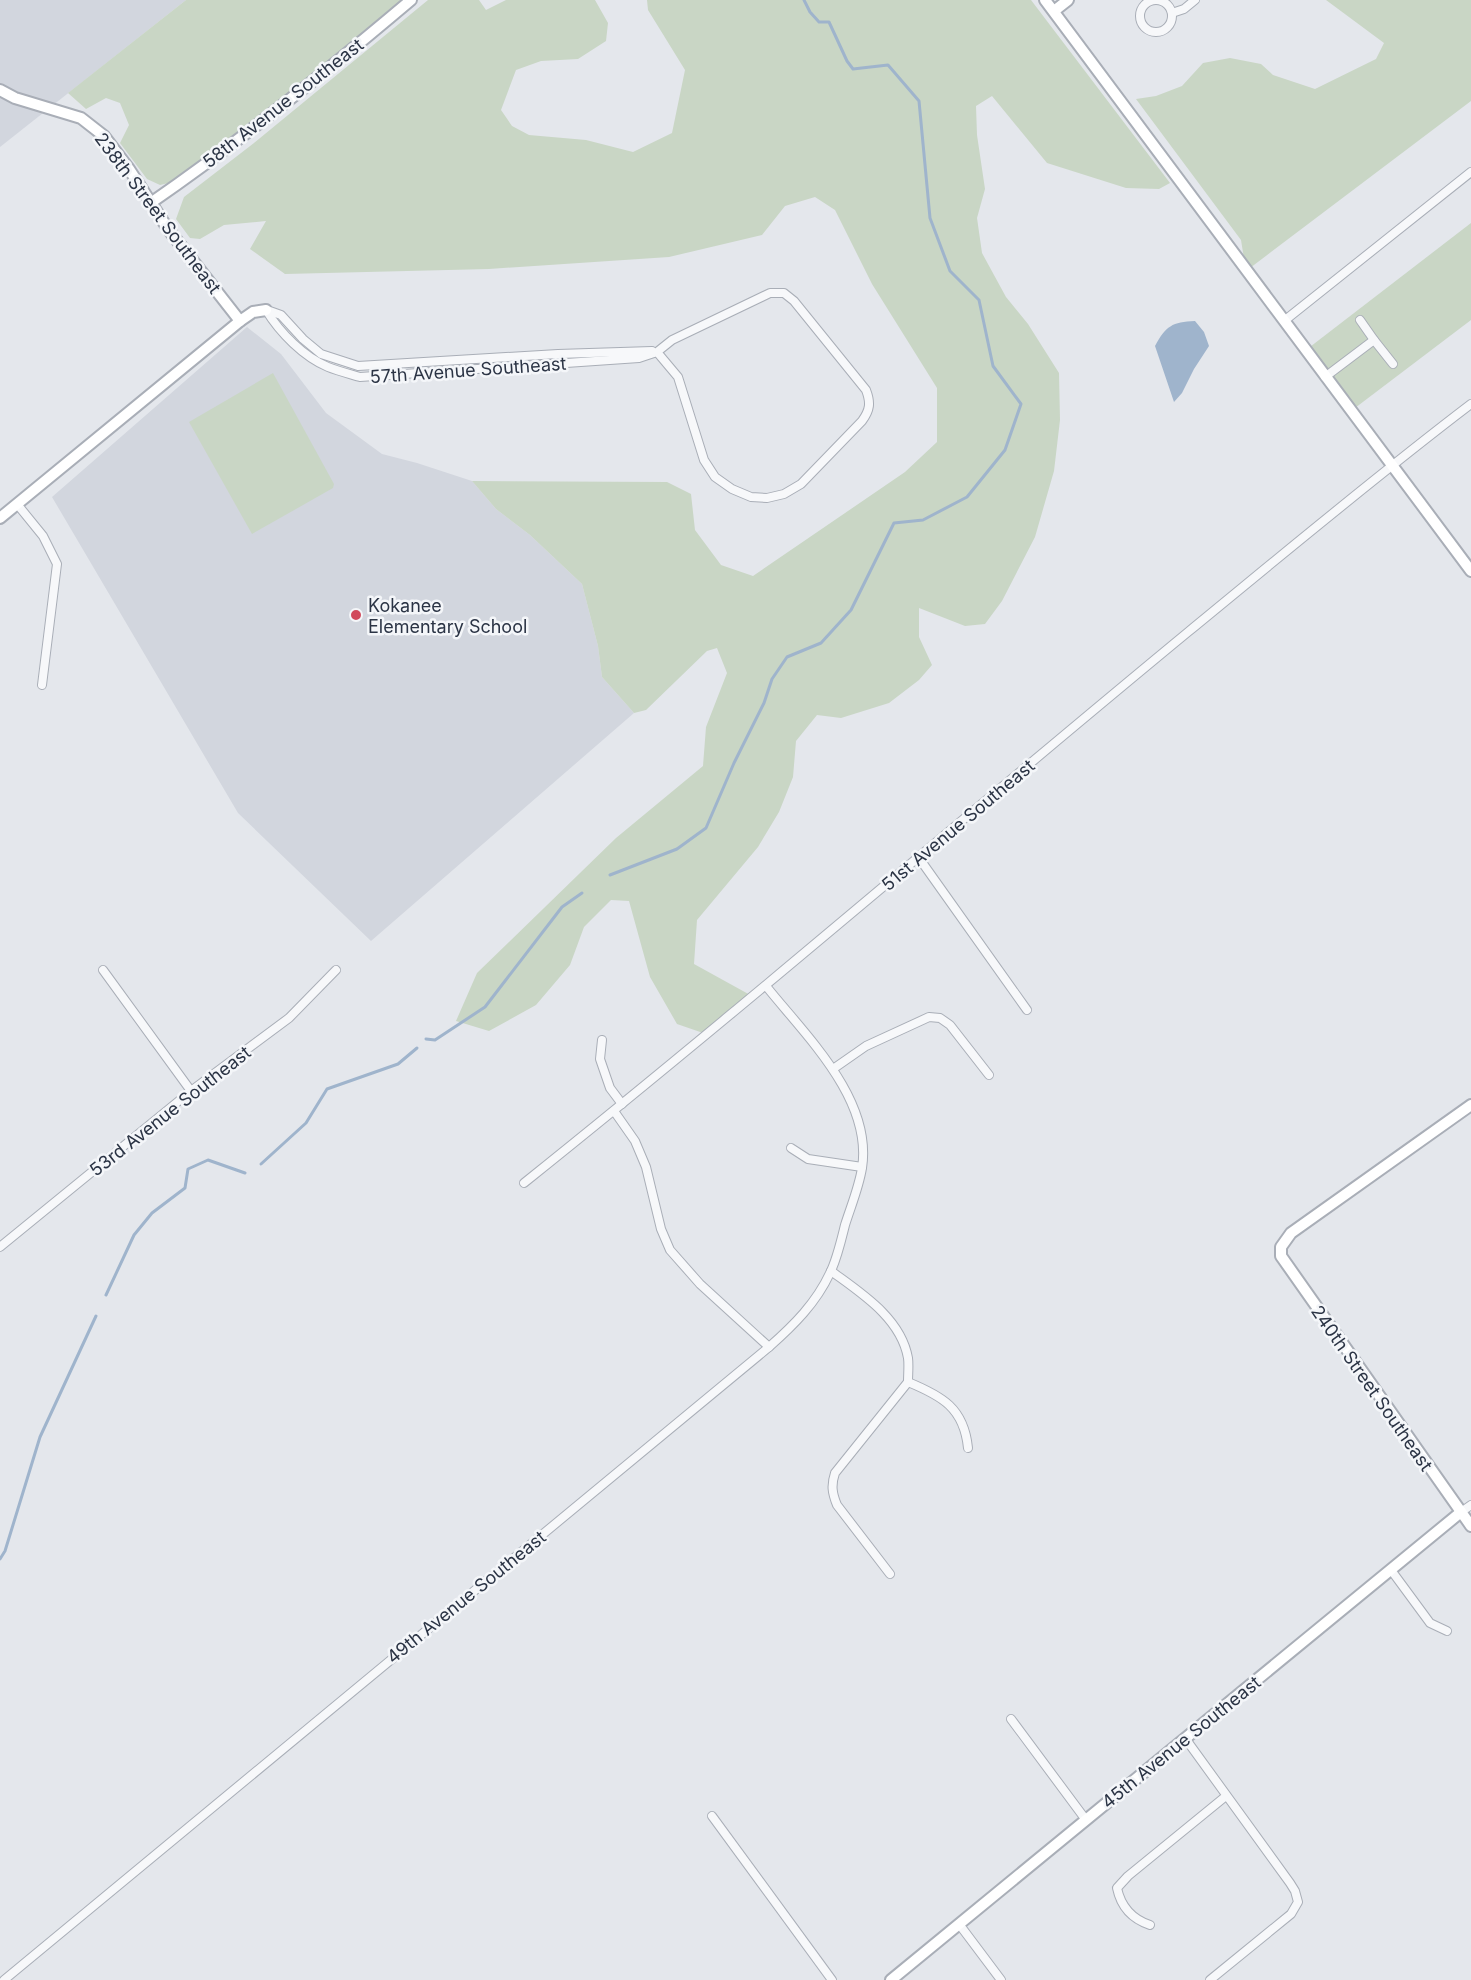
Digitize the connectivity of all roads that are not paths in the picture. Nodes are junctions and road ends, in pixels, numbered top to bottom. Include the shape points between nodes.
1 (411, 0) edge
2 (1046, 0) edge
3 (1068, 0) edge
4 (1195, 0) edge
5 (1054, 11) junction
6 (1172, 13) junction
7 (0, 90) edge
8 (1471, 172) edge
9 (152, 202) junction
10 (267, 310) junction
11 (1360, 320) dead end
12 (240, 321) junction
13 (1284, 321) junction
14 (1374, 340) junction
15 (657, 352) junction
16 (549, 354) junction
17 (460, 360) junction
18 (1393, 364) dead end
19 (549, 365) junction
20 (461, 371) junction
21 (1326, 377) junction
22 (1471, 404) edge
23 (1391, 465) junction
24 (17, 504) junction
25 (0, 518) edge
26 (1471, 571) edge
27 (42, 685) dead end
28 (919, 858) junction
29 (103, 970) dead end
30 (336, 970) dead end
31 (766, 986) junction
32 (1027, 1010) dead end
33 (602, 1040) dead end
34 (833, 1070) junction
35 (989, 1075) dead end
36 (191, 1091) junction
37 (622, 1104) junction
38 (1471, 1104) edge
39 (614, 1111) junction
40 (791, 1148) dead end
41 (862, 1167) junction
42 (524, 1183) dead end
43 (0, 1247) edge
44 (831, 1271) junction
45 (770, 1347) junction
46 (908, 1382) junction
47 (968, 1448) dead end
48 (1471, 1505) edge
49 (1461, 1512) junction
50 (1471, 1526) edge
51 (1391, 1570) junction
52 (890, 1574) dead end
53 (1447, 1631) dead end
54 (1011, 1719) dead end
55 (1185, 1738) junction
56 (1226, 1796) junction
57 (712, 1816) dead end
58 (1086, 1820) junction
59 (959, 1924) junction
60 (1150, 1925) dead end
61 (4, 1980) edge
62 (831, 1980) edge
63 (891, 1980) edge
64 (1001, 1980) edge
65 (1210, 1980) edge

1 - 9 street, 58th Avenue Southeast via 297,95
2 - 5 street
3 - 5 street
4 - 6 street
5 - 13 street
6 - 6 street via 1167,4 1152,0 1143,6 1140,16 1147,29 1157,32 1170,24
7 - 9 street, 238th Street Southeast via 74,116 93,127 113,147
8 - 13 street
9 - 12 street, 238th Street Southeast via 168,229
10 - 12 street via 253,312
10 - 17 street, 57th Avenue Southeast via 281,315 321,354 358,366
10 - 20 street, 57th Avenue Southeast via 298,348 327,367 360,376
11 - 14 street
12 - 24 street
13 - 21 street
14 - 18 street
14 - 21 street
15 - 15 street, 57th Avenue Southeast via 678,377 704,460 715,477 751,497 784,495 801,484 868,412 866,390 784,293 770,292 672,340
15 - 16 street, 57th Avenue Southeast
15 - 19 street, 57th Avenue Southeast via 639,358
16 - 17 street, 57th Avenue Southeast
16 - 19 street
17 - 20 street
19 - 20 street, 57th Avenue Southeast
21 - 23 street
22 - 23 street, 51st Avenue Southeast
23 - 26 street
23 - 28 street, 51st Avenue Southeast
24 - 25 street
24 - 27 street via 43,536 57,564
28 - 31 street, 51st Avenue Southeast
28 - 32 street
29 - 36 street
30 - 36 street, 53rd Avenue Southeast via 289,1018
31 - 34 street
31 - 37 street, 51st Avenue Southeast
33 - 37 street via 600,1059 610,1088
34 - 35 street via 866,1046 929,1017 950,1025
34 - 41 street via 855,1113
36 - 43 street, 53rd Avenue Southeast
37 - 39 street, 51st Avenue Southeast
38 - 49 street, 240th Street Southeast via 1291,1233 1281,1247 1287,1268
39 - 42 street, 51st Avenue Southeast
39 - 45 street via 635,1141 646,1167 670,1250 700,1284
40 - 41 street via 808,1159
41 - 44 street, 49th Avenue Southeast
44 - 45 street, 49th Avenue Southeast via 814,1302
44 - 46 street via 872,1301 890,1321 908,1358
45 - 61 street, 49th Avenue Southeast
46 - 47 street via 938,1394 952,1409 966,1430
46 - 52 street via 835,1473 832,1484 837,1505
48 - 49 street, 45th Avenue Southeast
49 - 50 street, 240th Street Southeast
49 - 51 street, 45th Avenue Southeast
51 - 53 street via 1430,1623
51 - 55 street, 45th Avenue Southeast
54 - 58 street
55 - 56 street
55 - 58 street, 45th Avenue Southeast
56 - 60 street via 1117,1888 1119,1899 1136,1920
56 - 65 street via 1290,1883 1298,1902 1291,1914
57 - 62 street
58 - 59 street, 45th Avenue Southeast
59 - 63 street, 45th Avenue Southeast
59 - 64 street

